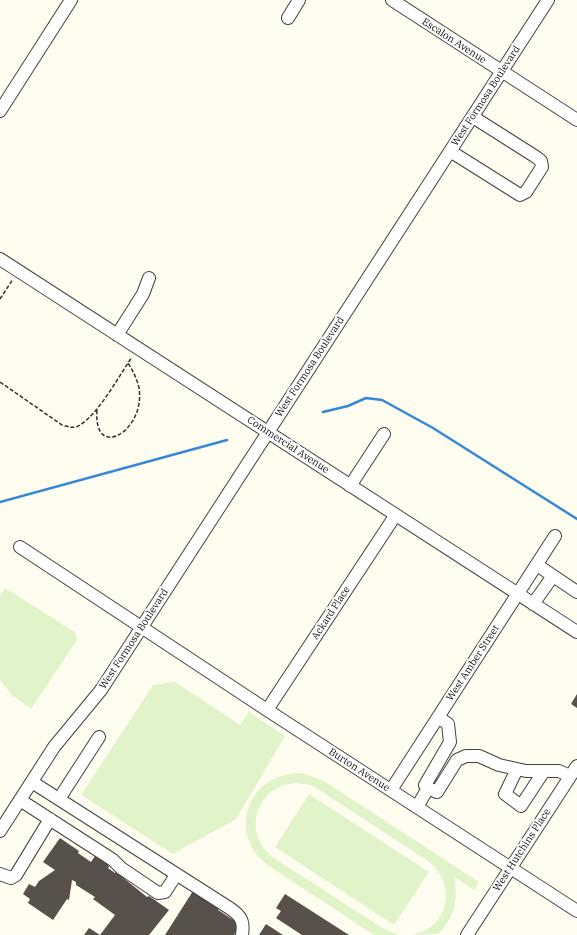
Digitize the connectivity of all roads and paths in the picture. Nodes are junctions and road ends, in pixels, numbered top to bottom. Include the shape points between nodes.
1 (71, 0) edge
2 (299, 0) edge
3 (392, 0) edge
4 (548, 0) edge
5 (288, 18) dead end
6 (502, 72) junction
7 (0, 111) edge
8 (472, 117) junction
9 (577, 120) edge
10 (450, 151) junction
11 (0, 259) edge
12 (18, 271) junction
13 (149, 278) dead end
14 (0, 299) edge
15 (117, 335) junction
16 (138, 349) junction
17 (128, 363) junction
18 (0, 382) edge
19 (97, 408) junction
20 (268, 431) junction
21 (384, 434) dead end
22 (350, 486) junction
23 (395, 516) junction
24 (555, 536) dead end
25 (20, 547) dead end
26 (537, 565) junction
27 (552, 576) junction
28 (577, 592) edge
29 (518, 595) junction
30 (533, 604) junction
31 (142, 628) junction
32 (576, 630) edge
33 (267, 710) junction
34 (438, 717) junction
35 (99, 736) dead end
36 (450, 742) junction
37 (466, 756) junction
38 (577, 766) edge
39 (517, 769) junction
40 (544, 772) junction
41 (570, 776) junction
42 (32, 782) junction
43 (428, 788) junction
44 (391, 790) junction
45 (59, 799) junction
46 (20, 800) junction
47 (417, 807) junction
48 (50, 819) junction
49 (0, 831) edge
50 (511, 868) junction
51 (0, 874) edge
52 (176, 875) junction
53 (577, 911) edge
54 (242, 935) edge
55 (468, 935) edge

1 - 7 street
2 - 5 street
3 - 6 street, Escalon Avenue
4 - 6 street, West Formosa Boulevard
6 - 8 street, West Formosa Boulevard
6 - 9 street, Escalon Avenue
8 - 10 street, West Formosa Boulevard
8 - 10 street via 541,161 542,167 526,192 520,195
10 - 20 street, West Formosa Boulevard
11 - 12 street, Commercial Avenue
12 - 14 path
12 - 15 street, Commercial Avenue
13 - 15 street via 143,294
15 - 16 street, Commercial Avenue
16 - 17 path
16 - 20 street, Commercial Avenue
17 - 19 path
17 - 19 path via 136,377 140,400 134,420 126,432 108,437 101,433 97,428
18 - 19 path via 62,425 72,428 80,425
20 - 22 street, Commercial Avenue
20 - 31 street, West Formosa Boulevard
21 - 22 street
22 - 23 street, Commercial Avenue
23 - 29 street, Commercial Avenue
23 - 33 street, Ackard Place
24 - 26 street, West Amber Street
25 - 31 street, Burton Avenue
26 - 27 street
26 - 29 street, West Amber Street
27 - 28 street
27 - 30 street
29 - 30 street, Commercial Avenue
29 - 34 street, West Amber Street
30 - 32 street, Commercial Avenue
31 - 33 street, Burton Avenue
31 - 42 street, West Formosa Boulevard via 102,690 58,742
33 - 44 street, Burton Avenue
34 - 36 street via 448,724
34 - 44 street, West Amber Street
35 - 45 street
36 - 37 street via 461,748
36 - 43 street via 425,785
37 - 39 street via 479,756 499,765
37 - 43 street via 457,760 437,792
38 - 41 street, West Hutchins Place
39 - 40 street
39 - 40 street via 504,794 521,806
40 - 41 street via 559,771
41 - 50 street, West Hutchins Place
42 - 45 street
42 - 46 street, West Formosa Boulevard
43 - 47 street
44 - 47 street, Burton Avenue
45 - 52 street
46 - 48 street
46 - 49 street, West Formosa Boulevard
47 - 50 street, Burton Avenue
48 - 51 street via 16,875 11,878
48 - 52 street via 158,893 165,892
50 - 53 street, Burton Avenue
50 - 55 street, West Hutchins Place
52 - 54 street via 240,915 244,923

